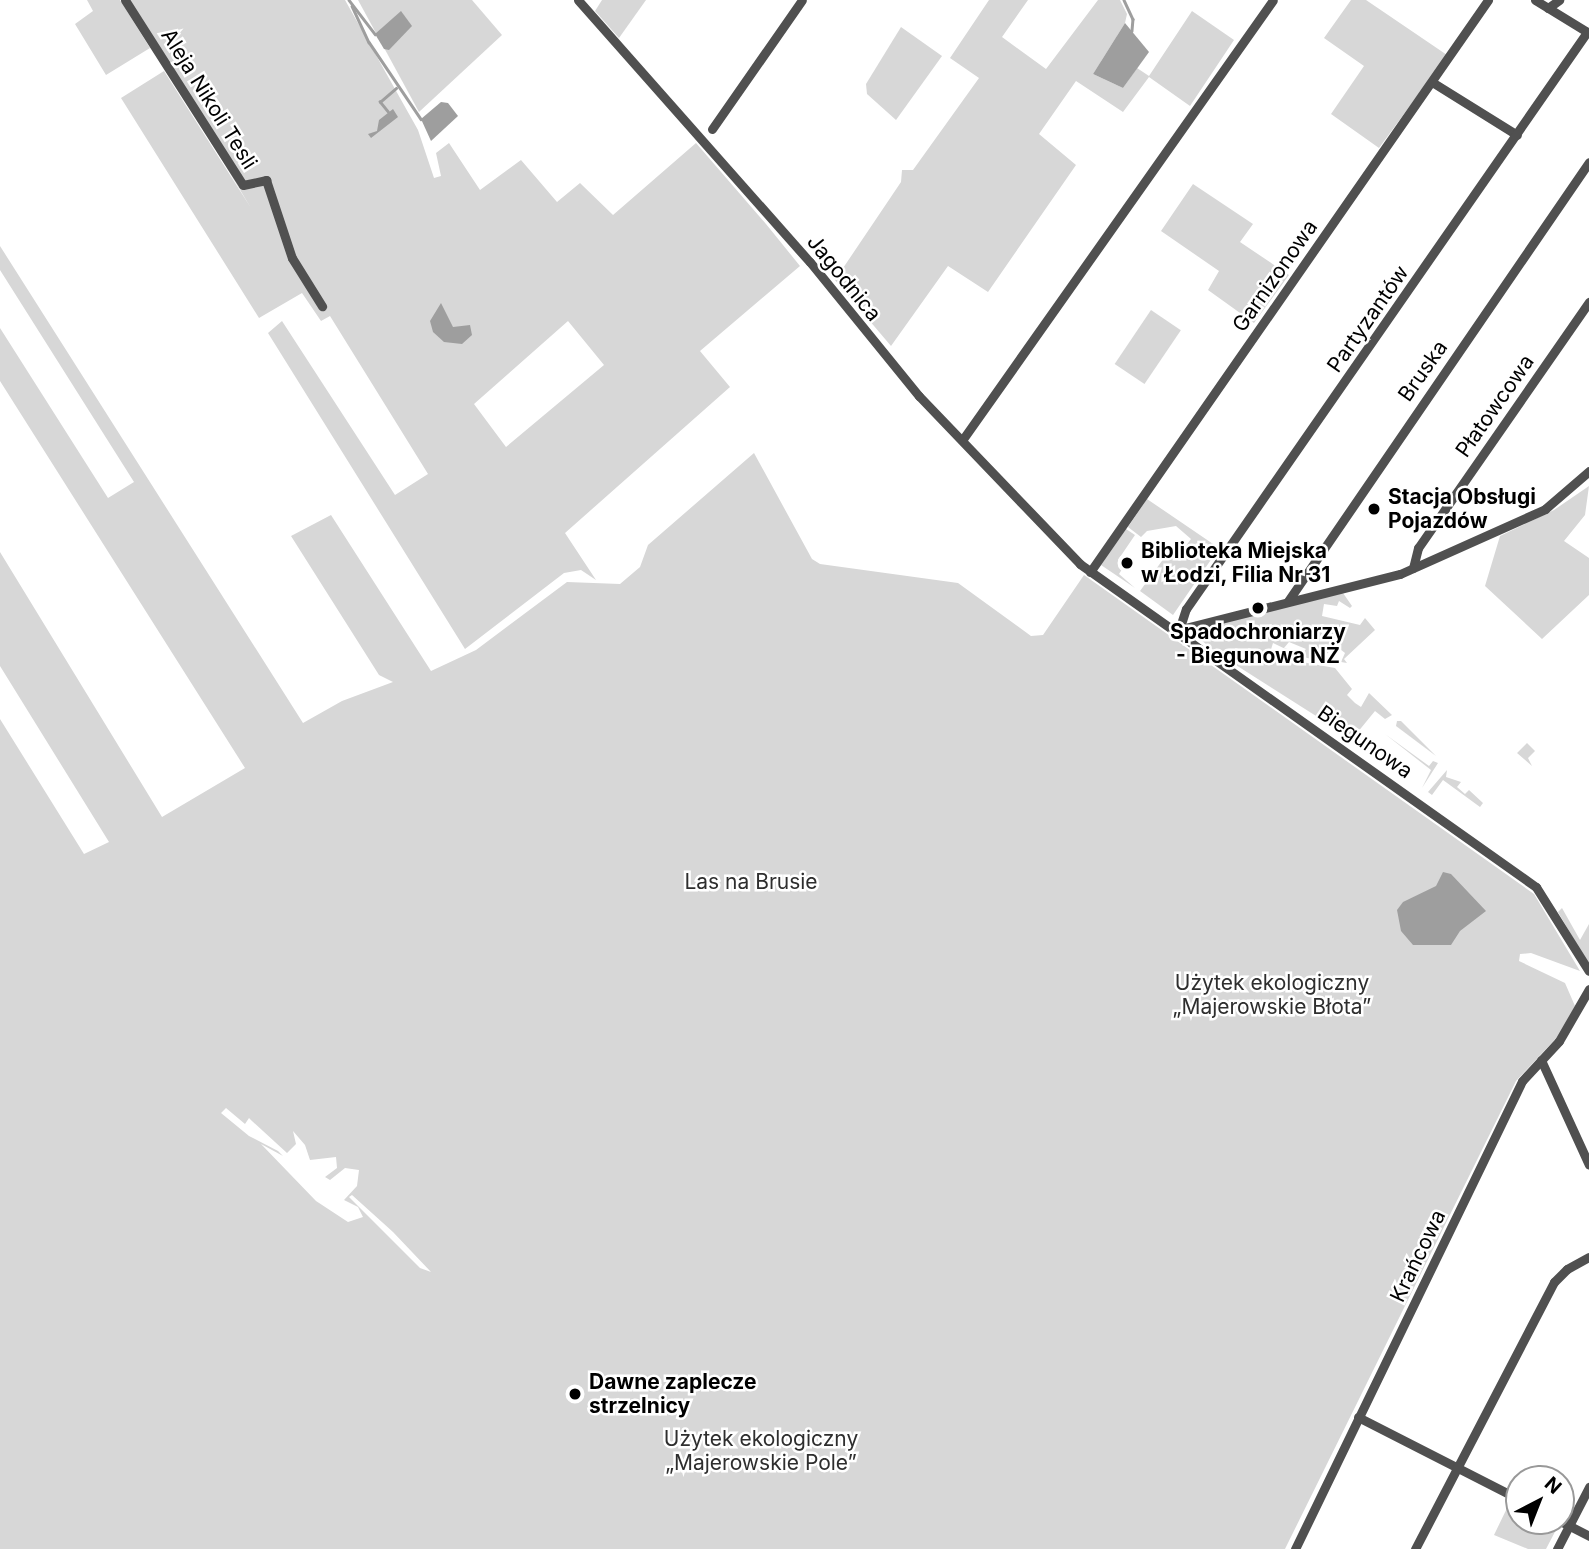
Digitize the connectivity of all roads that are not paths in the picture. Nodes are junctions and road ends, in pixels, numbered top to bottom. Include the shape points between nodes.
1 (125, 0) edge
2 (578, 0) edge
3 (802, 0) edge
4 (1273, 0) edge
5 (1488, 0) edge
6 (1535, 0) edge
7 (1559, 0) edge
8 (1548, 8) junction
9 (1588, 32) edge
10 (1432, 82) junction
11 (712, 129) dead end
12 (1517, 135) junction
13 (1589, 162) edge
14 (1589, 302) edge
15 (322, 306) dead end
16 (963, 439) junction
17 (1589, 471) edge
18 (1584, 481) edge
19 (1413, 568) junction
20 (1090, 572) junction
21 (1288, 601) junction
22 (1178, 629) junction
23 (1589, 971) edge
24 (1589, 989) edge
25 (1541, 1060) junction
26 (1585, 1144) edge
27 (1589, 1165) edge
28 (1589, 1257) edge
29 (1358, 1417) junction
30 (1458, 1467) junction
31 (1589, 1487) edge
32 (1505, 1492) edge
33 (1575, 1508) edge
34 (1295, 1549) edge
35 (1415, 1549) edge

1 - 15 street, Aleja Nikoli Tesli via 243,185 266,180 292,258
2 - 16 street, Jagodnica via 810,262 906,381
3 - 11 street
4 - 16 street
5 - 10 street, Garnizonowa
6 - 8 street
7 - 8 street
8 - 9 street
9 - 12 street, Partyzantów
10 - 12 street
10 - 20 street, Garnizonowa
12 - 22 street, Partyzantów via 1186,609
13 - 21 street, Bruska
14 - 19 street, Płatowcowa via 1418,548
16 - 20 street, Jagodnica
17 - 18 street
18 - 19 street via 1545,509
19 - 21 street
20 - 22 street, Biegunowa
21 - 22 street
22 - 23 street, Biegunowa via 1536,887
24 - 25 street, Krańcowa via 1562,1036
25 - 26 street
25 - 29 street, Krańcowa via 1521,1081
26 - 27 street
28 - 30 street via 1554,1282
29 - 30 street
29 - 34 street, Krańcowa
30 - 32 street
30 - 35 street
31 - 33 street

